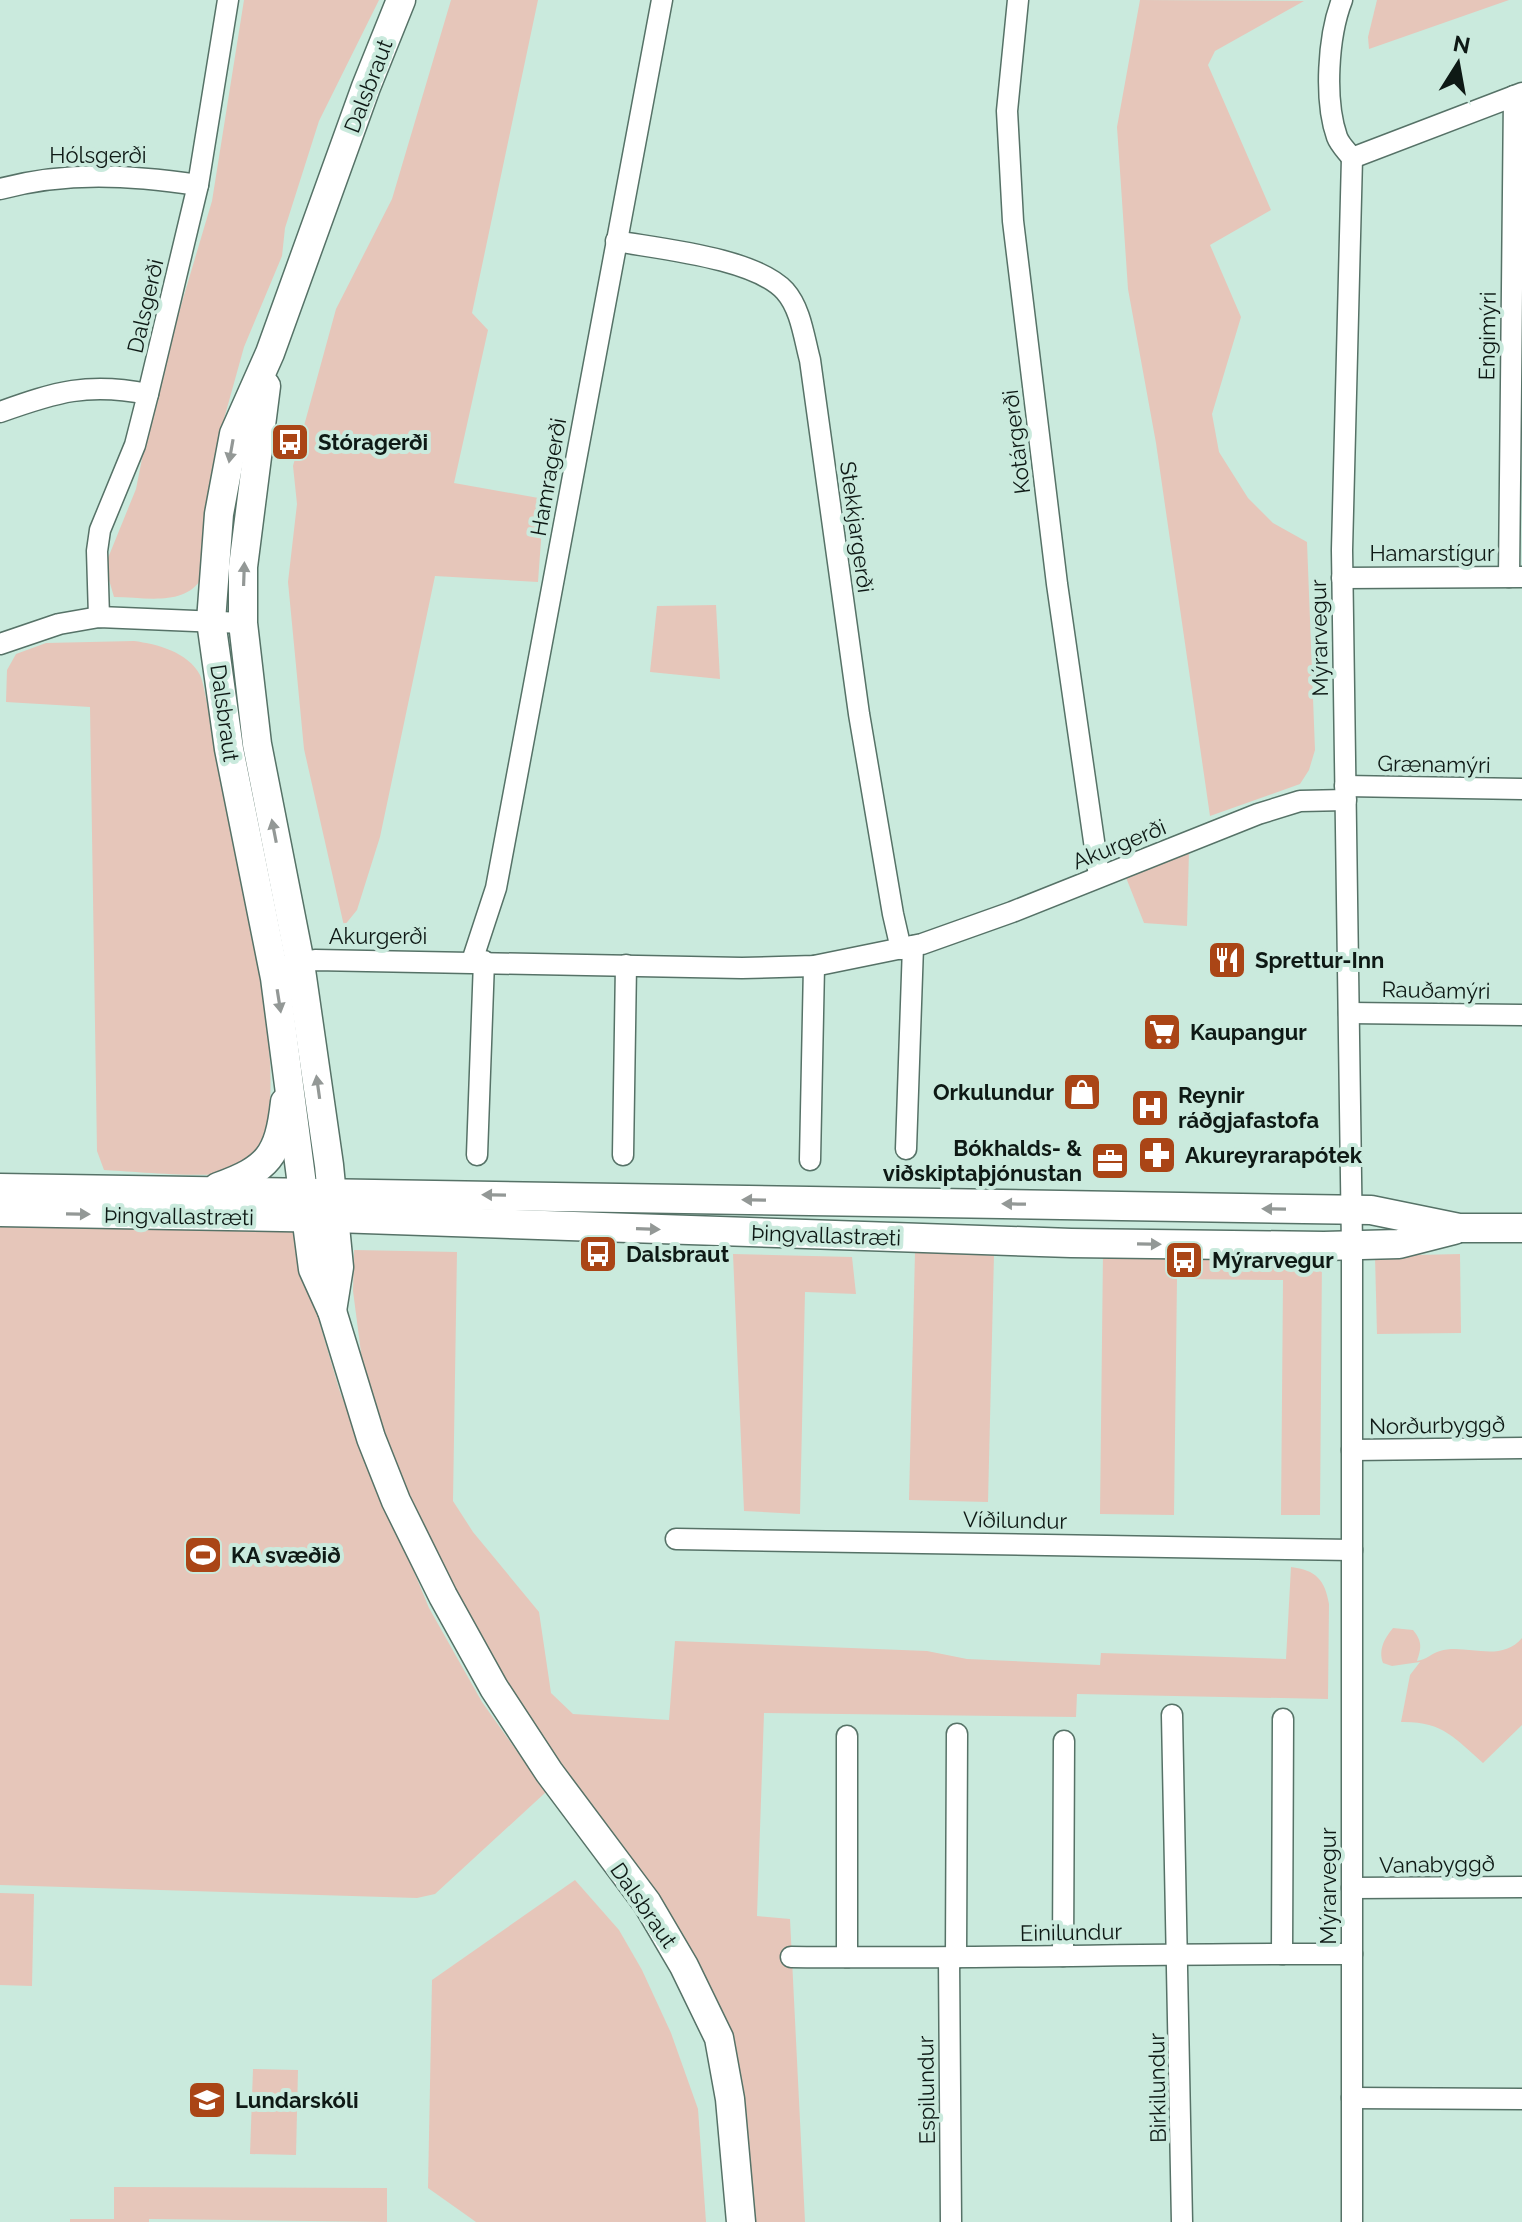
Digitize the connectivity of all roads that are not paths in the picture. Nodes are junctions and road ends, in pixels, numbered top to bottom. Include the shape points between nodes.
1 (228, 0) edge
2 (401, 0) edge
3 (662, 0) edge
4 (1018, 0) edge
5 (1342, 0) edge
6 (1518, 94) edge
7 (1352, 158) junction
8 (198, 185) junction
9 (0, 189) edge
10 (616, 241) junction
11 (270, 353) junction
12 (148, 394) junction
13 (0, 412) edge
14 (1515, 577) edge
15 (1342, 578) junction
16 (99, 617) junction
17 (211, 621) junction
18 (243, 623) junction
19 (0, 644) edge
20 (1522, 789) edge
21 (1346, 793) junction
22 (1099, 876) junction
23 (907, 947) junction
24 (478, 961) junction
25 (286, 965) junction
26 (626, 965) junction
27 (814, 966) junction
28 (1349, 1013) junction
29 (1522, 1015) edge
30 (288, 1069) junction
31 (906, 1149) dead end
32 (477, 1155) dead end
33 (623, 1155) dead end
34 (810, 1160) dead end
35 (0, 1188) edge
36 (201, 1193) junction
37 (303, 1205) junction
38 (334, 1205) junction
39 (1352, 1210) junction
40 (0, 1212) edge
41 (1459, 1228) junction
42 (1522, 1228) edge
43 (1352, 1246) junction
44 (332, 1311) junction
45 (1522, 1448) edge
46 (1352, 1450) junction
47 (676, 1539) dead end
48 (1352, 1550) junction
49 (1172, 1715) dead end
50 (1283, 1719) dead end
51 (957, 1734) dead end
52 (847, 1736) dead end
53 (1064, 1741) dead end
54 (1522, 1887) edge
55 (1352, 1888) junction
56 (1179, 1953) junction
57 (1282, 1954) junction
58 (1352, 1954) junction
59 (1063, 1956) junction
60 (791, 1957) dead end
61 (847, 1957) junction
62 (952, 1958) junction
63 (1352, 2098) junction
64 (1522, 2099) edge
65 (741, 2222) edge
66 (951, 2222) edge
67 (1182, 2222) edge
68 (1352, 2222) edge

1 - 8 street, Dalsgerði
2 - 11 street, Dalsbraut
3 - 10 street, Hamragerði
4 - 22 street, Kotárgerði via 1007,111 1013,221
5 - 7 street via 1331,47 1331,109 1338,140
6 - 7 street
6 - 14 street, Engimýri
7 - 15 street, Mýrarvegur
8 - 9 street, Hólsgerði via 88,175
8 - 12 street, Dalsgerði
10 - 23 street, Stekkjargerði via 761,274 785,291 797,312 810,360 893,914
10 - 24 street, Hamragerði
11 -> 17 street, Dalsbraut via 234,434 219,514
18 -> 11 street, Dalsbraut via 243,567
12 - 13 street via 73,389
12 - 16 street, Dalsgerði via 135,445 100,530
14 - 15 street, Hamarstígur
15 - 21 street, Mýrarvegur
16 - 17 street
16 - 19 street
17 - 18 street
17 - 25 street, Dalsbraut via 229,749
25 -> 18 street, Dalsbraut
20 - 21 street, Grænamýri
21 - 22 street, Akurgerði via 1300,801
21 - 28 street, Mýrarvegur
22 - 23 street, Akurgerði
23 - 27 street, Akurgerði
23 - 31 street
24 - 25 street, Akurgerði via 315,960
24 - 26 street, Akurgerði
24 - 32 street
25 -> 30 street, Dalsbraut
38 -> 25 street, Dalsbraut
26 - 27 street, Akurgerði
26 - 33 street
27 - 34 street
28 - 29 street, Rauðamýri
28 - 39 street, Mýrarvegur
30 - 36 street via 283,1118 265,1163 250,1175
30 - 37 street, Dalsbraut
35 - 36 street, Þingvallastræti
36 - 37 street, Þingvallastræti
37 - 38 street, Þingvallastræti
40 -> 37 street, Þingvallastræti
37 - 44 street, Dalsbraut via 313,1269
39 -> 38 street, Þingvallastræti
38 -> 43 street, Þingvallastræti via 1056,1242
38 - 44 street, Dalsbraut via 339,1267
39 - 41 street, Þingvallastræti
39 - 43 street, Mýrarvegur
41 - 42 street, Þingvallastræti
41 - 43 street, Þingvallastræti via 1399,1244
43 - 46 street, Mýrarvegur
44 - 65 street, Dalsbraut via 371,1438 443,1596 549,1772 647,1903 719,2038
45 - 46 street, Norðurbyggð
46 - 48 street, Mýrarvegur
47 - 48 street, Víðilundur
48 - 55 street, Mýrarvegur
49 - 56 street, Birkilundur
50 - 57 street
51 - 62 street, Espilundur
52 - 61 street
53 - 59 street
54 - 55 street, Vanabyggð
55 - 58 street, Mýrarvegur
56 - 57 street, Einilundur
56 - 59 street, Einilundur
56 - 67 street, Birkilundur
57 - 58 street, Einilundur
58 - 63 street, Mýrarvegur
59 - 62 street, Einilundur
60 - 61 street, Einilundur
61 - 62 street, Einilundur
62 - 66 street, Espilundur
63 - 64 street
63 - 68 street, Mýrarvegur

